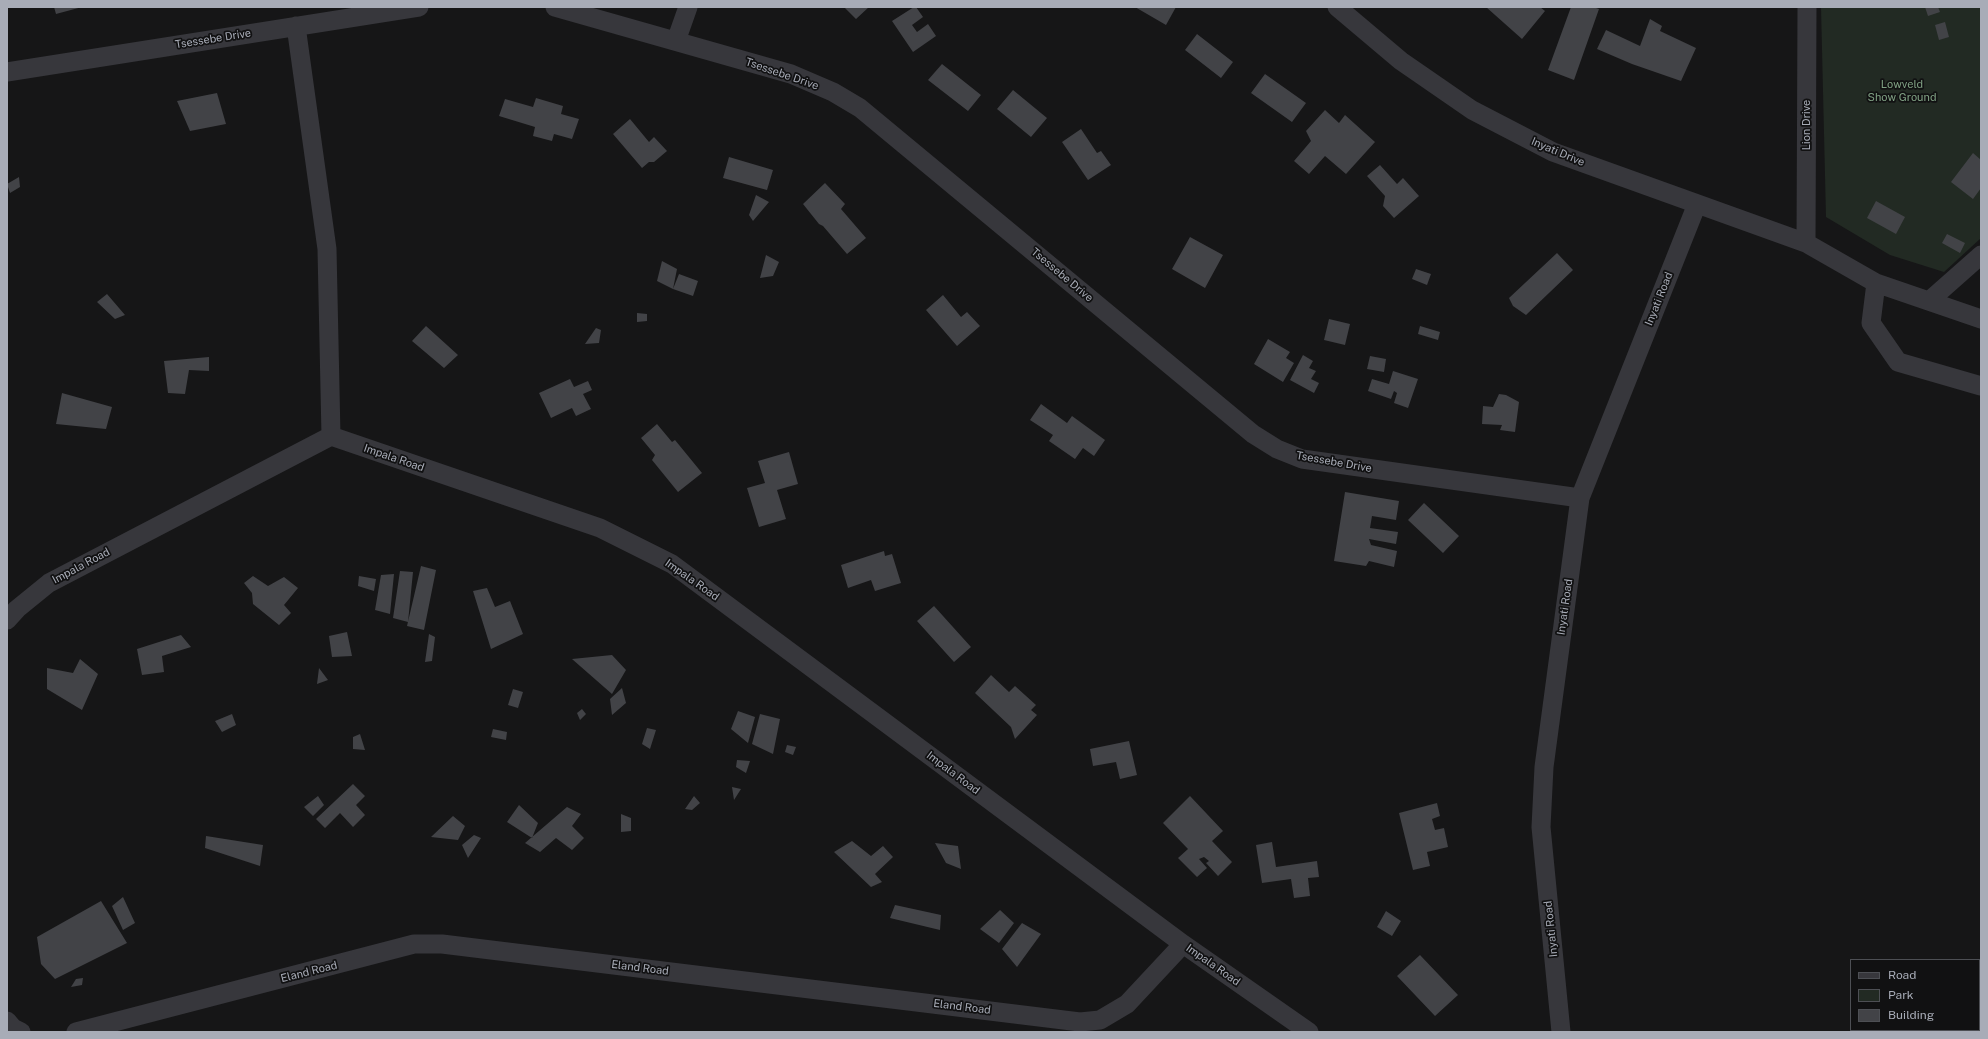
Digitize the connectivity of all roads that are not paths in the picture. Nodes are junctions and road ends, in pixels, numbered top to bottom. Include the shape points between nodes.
1 (419, 7) edge
2 (555, 7) edge
3 (688, 7) edge
4 (1337, 7) edge
5 (1807, 7) edge
6 (296, 26) junction
7 (676, 41) junction
8 (7, 72) edge
9 (1697, 204) junction
10 (1806, 242) junction
11 (1981, 255) edge
12 (1876, 283) junction
13 (1929, 302) junction
14 (1981, 319) edge
15 (1981, 386) edge
16 (331, 436) junction
17 (1580, 498) junction
18 (7, 620) edge
19 (1183, 944) junction
20 (7, 1021) edge
21 (21, 1032) edge
22 (76, 1032) edge
23 (1309, 1032) edge
24 (1561, 1032) edge

1 - 6 street, Tsessebe Drive
2 - 7 street, Tsessebe Drive
3 - 7 street
4 - 9 street, Inyati Drive via 1401,61 1472,110 1553,152
5 - 10 street, Lion Drive
6 - 8 street, Tsessebe Drive
6 - 16 street via 327,249
7 - 17 street, Tsessebe Drive via 791,74 833,92 860,108 1253,434 1277,449 1302,459
9 - 10 street, Inyati Drive
9 - 17 street, Inyati Road
10 - 12 street, Inyati Drive
11 - 13 street
12 - 13 street, Inyati Drive
12 - 15 street via 1871,323 1898,362
13 - 14 street, Inyati Drive
16 - 18 street, Impala Road via 49,583
16 - 19 street, Impala Road via 600,528 672,564
17 - 24 street, Inyati Road via 1544,767 1541,827
19 - 22 street, Eland Road via 1127,1004 1100,1020 1080,1022 442,944 421,944
19 - 23 street, Impala Road
20 - 21 street

